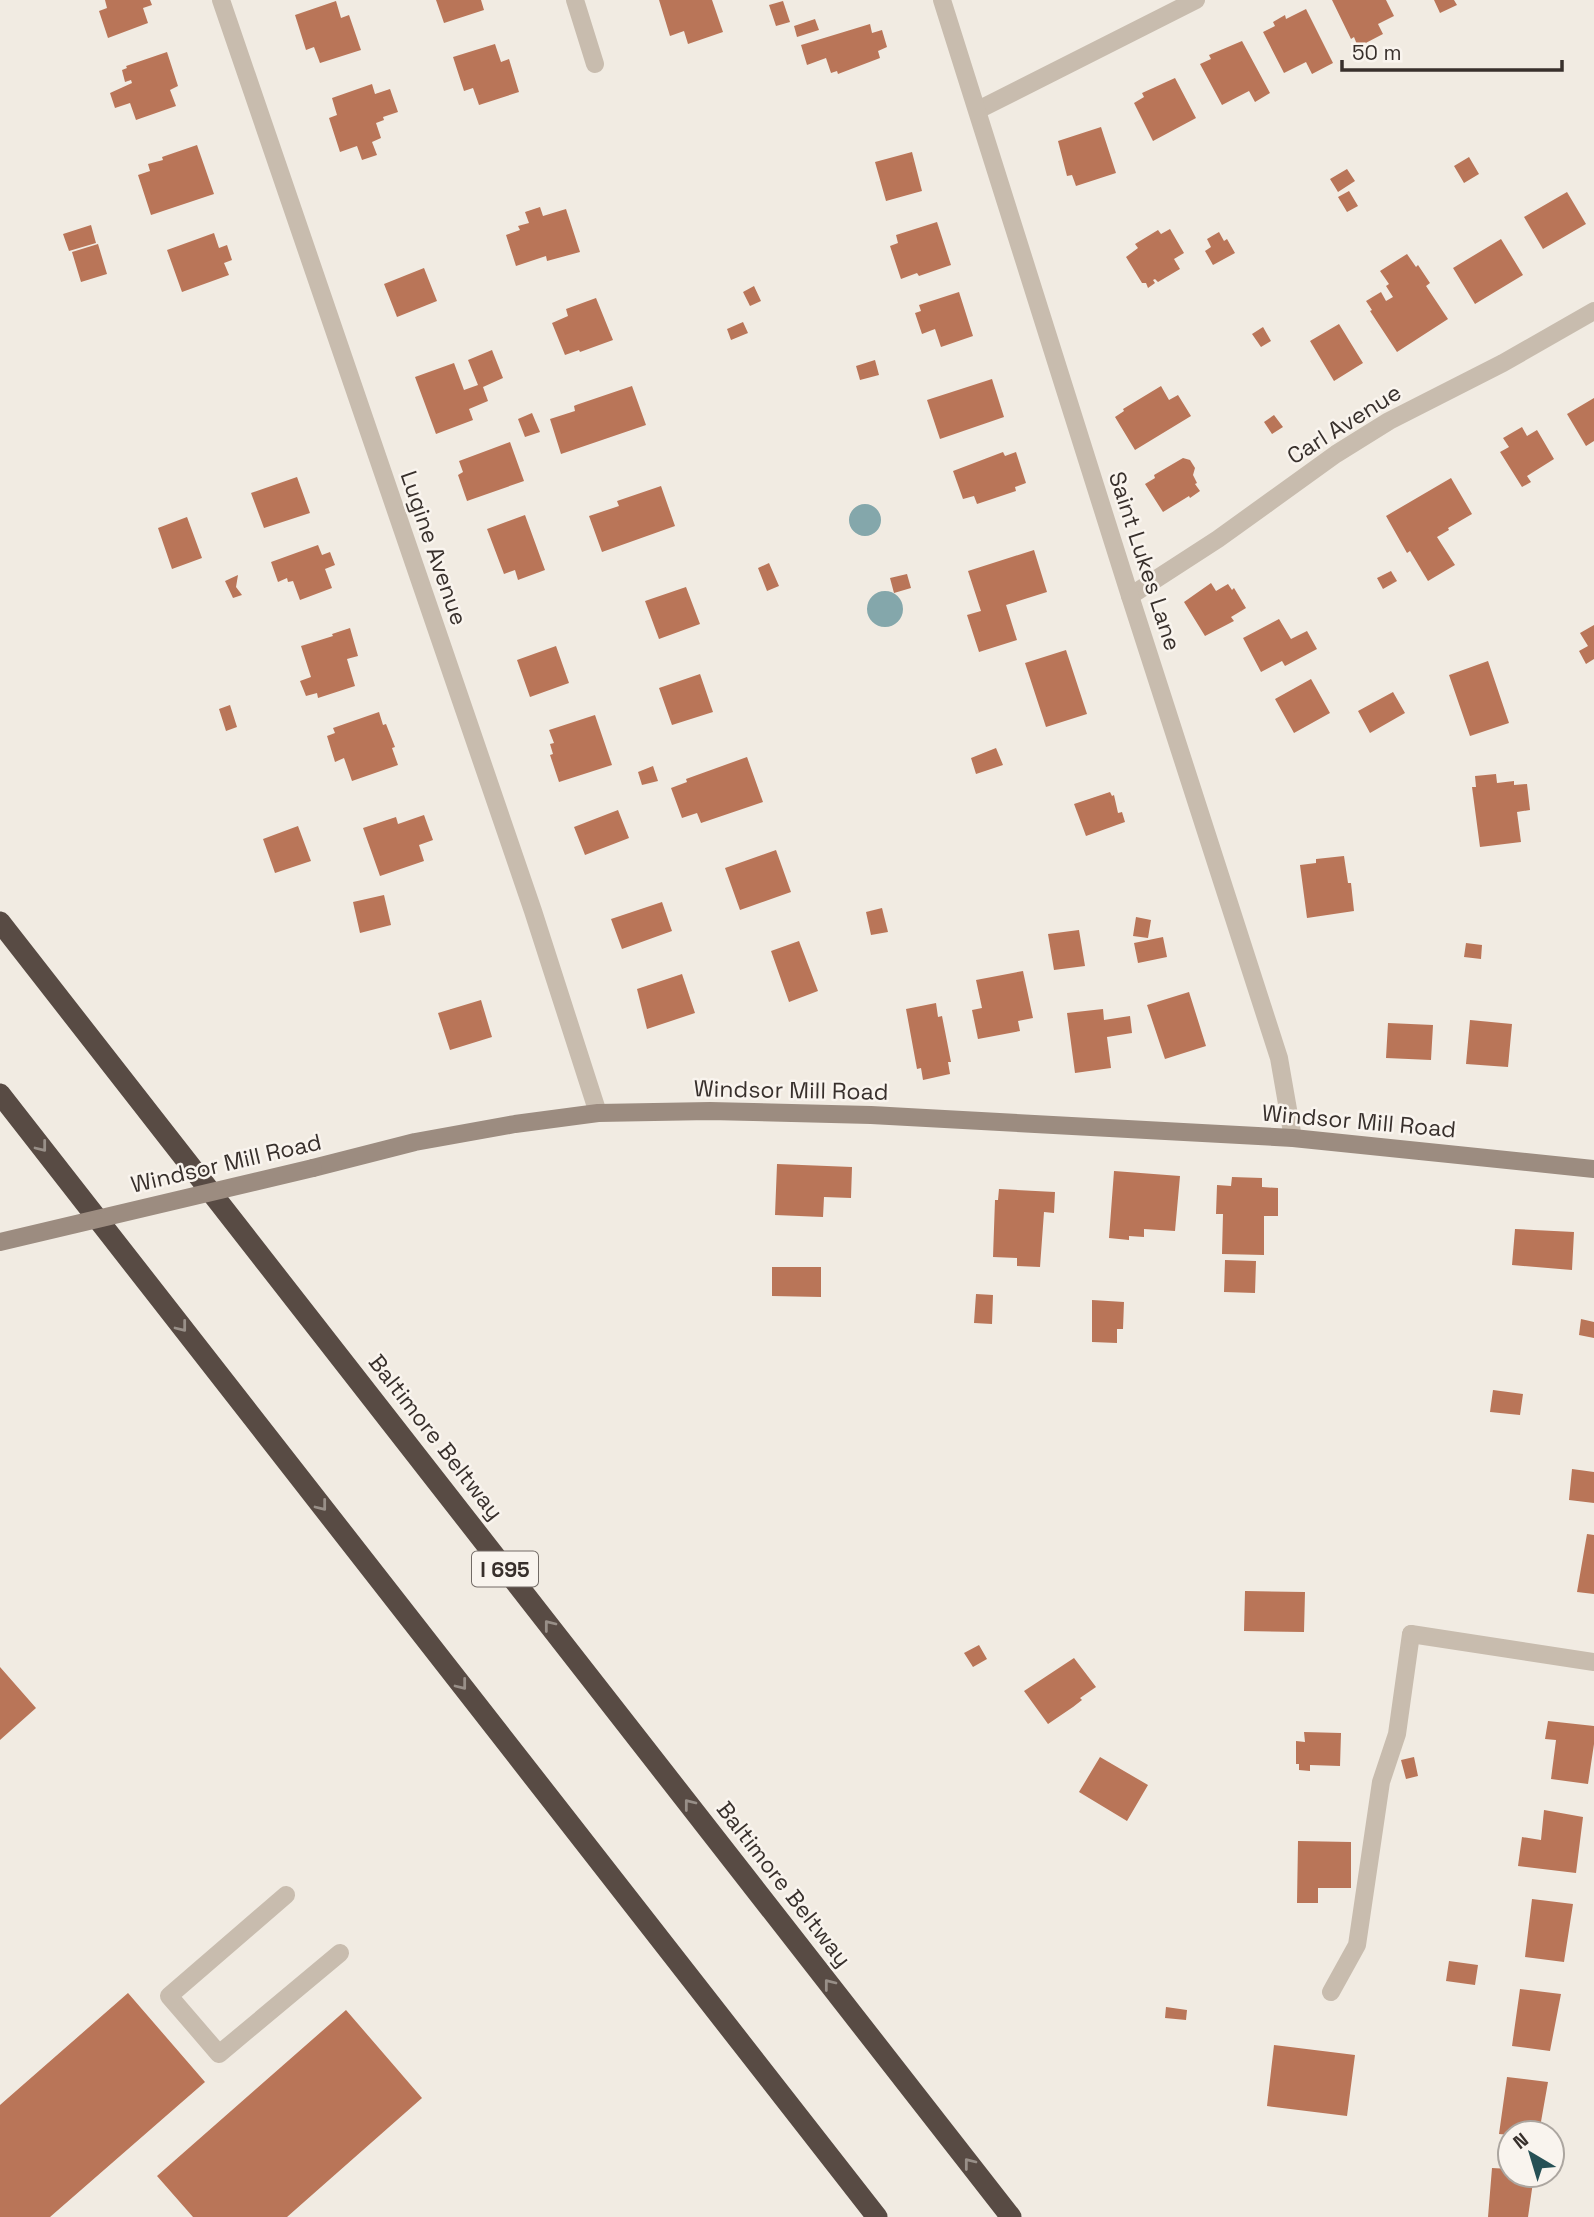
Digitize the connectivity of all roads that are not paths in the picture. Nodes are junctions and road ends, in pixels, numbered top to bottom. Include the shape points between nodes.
1 (222, 0) edge
2 (575, 0) edge
3 (942, 0) edge
4 (1196, 0) edge
5 (595, 64) dead end
6 (978, 110) junction
7 (1594, 311) edge
8 (1130, 596) junction
9 (0, 922) edge
10 (0, 1094) edge
11 (598, 1113) junction
12 (1293, 1138) junction
13 (1594, 1169) edge
14 (0, 1242) edge
15 (1594, 1662) edge
16 (286, 1895) dead end
17 (340, 1953) dead end
18 (1331, 1992) dead end
19 (877, 2217) edge
20 (1011, 2217) edge

1 - 11 street, Lugine Avenue
2 - 5 street
3 - 6 street, Saint Lukes Lane
4 - 6 street
6 - 8 street, Saint Lukes Lane
7 - 8 street, Carl Avenue via 1389,421
8 - 12 street, Saint Lukes Lane via 1279,1058
20 -> 9 highway, Baltimore Beltway / I 695
10 -> 19 highway
11 - 12 main road, Windsor Mill Road via 871,1115
11 - 14 main road, Windsor Mill Road, bridge via 415,1142
12 - 13 main road, Windsor Mill Road
15 - 18 street via 1411,1634 1397,1734 1381,1782 1357,1945
16 - 17 street via 169,1996 219,2054

